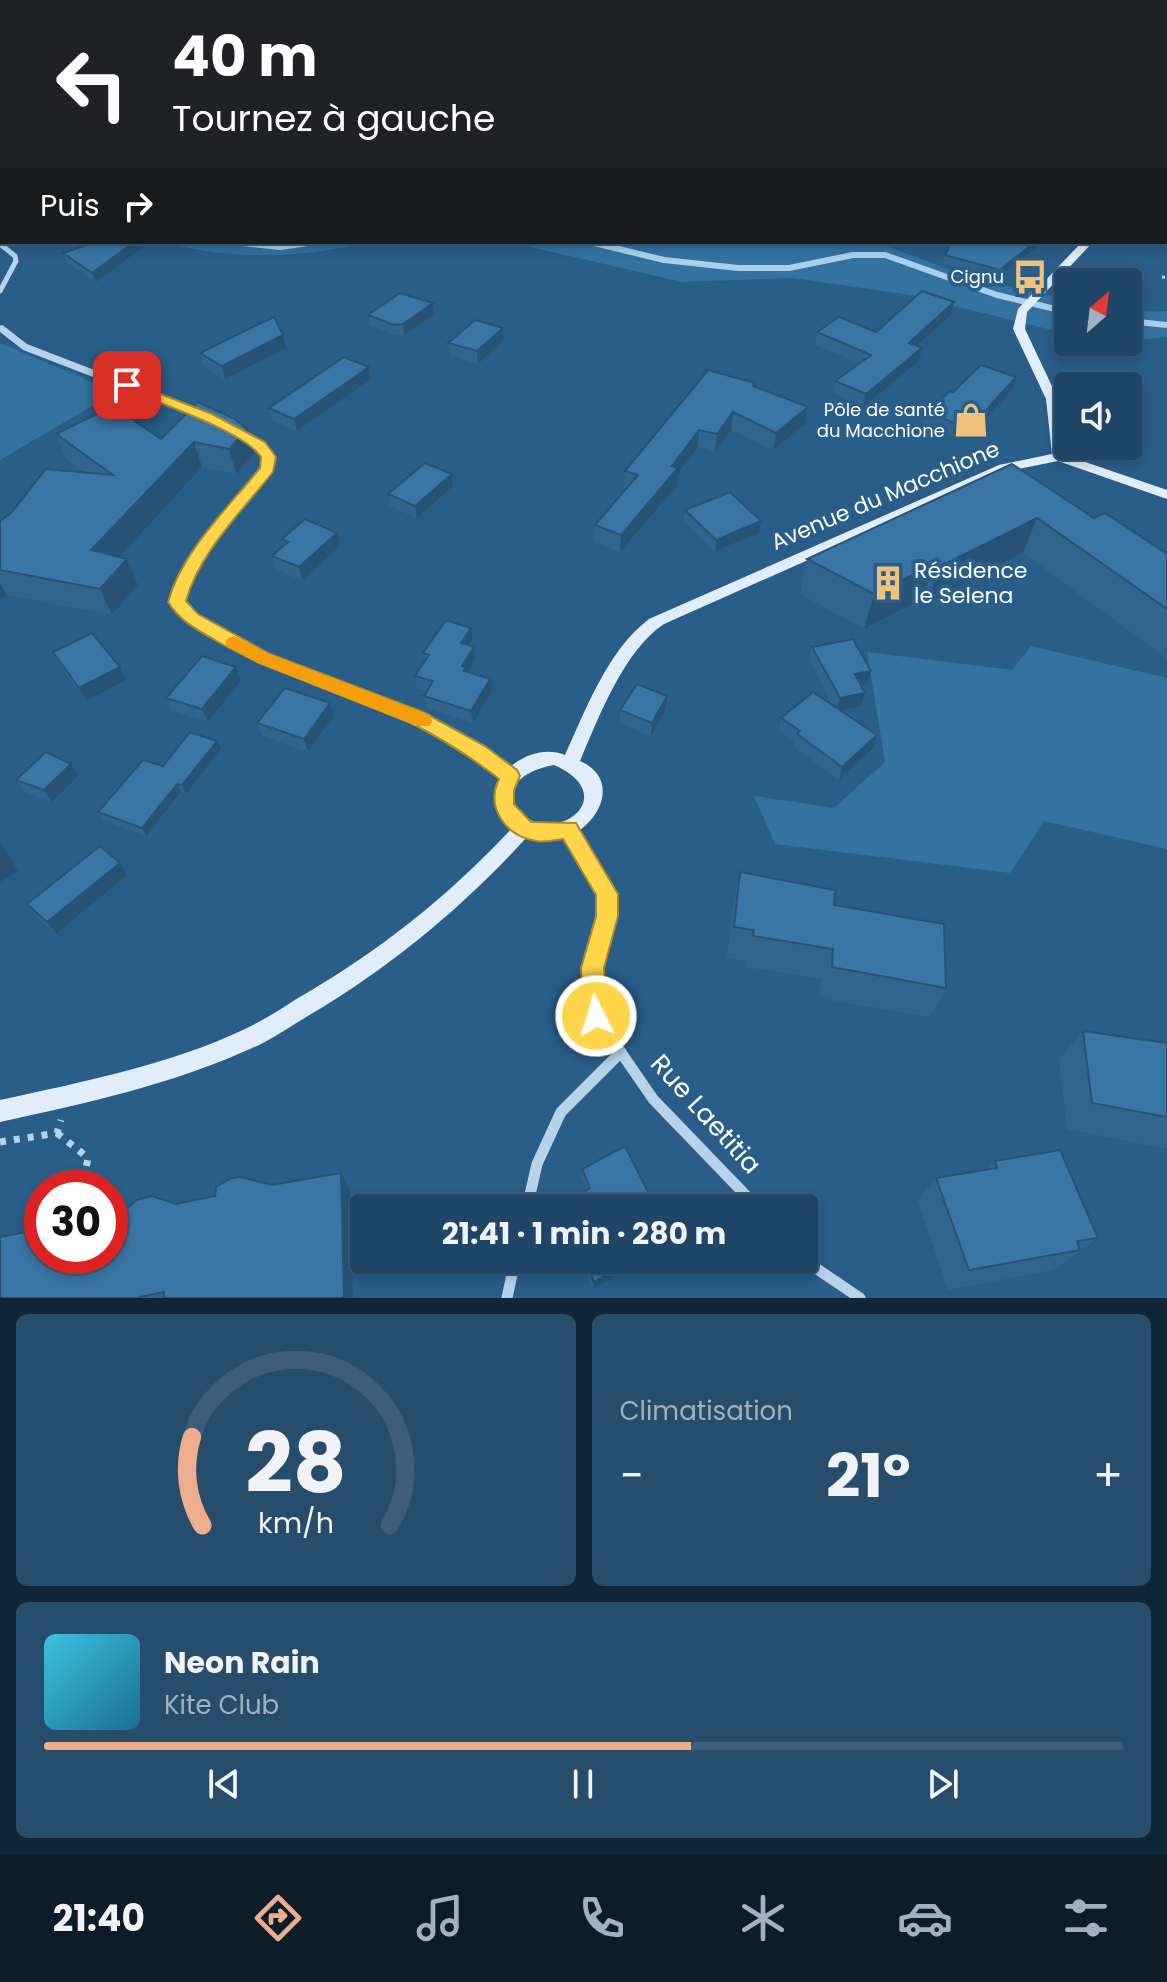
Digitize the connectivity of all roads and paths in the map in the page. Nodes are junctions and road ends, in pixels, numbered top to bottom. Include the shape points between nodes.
1 (0, 244) edge
2 (1086, 244) edge
3 (0, 291) edge
4 (0, 328) edge
5 (1054, 416) edge
6 (207, 417) edge
7 (232, 430) edge
8 (1054, 458) edge
9 (1068, 460) edge
10 (1167, 495) edge
11 (571, 762) junction
12 (510, 776) junction
13 (524, 828) junction
14 (568, 830) junction
15 (621, 1052) junction
16 (0, 1111) edge
17 (57, 1133) dead end
18 (86, 1170) edge
19 (530, 1194) edge
20 (745, 1194) edge
21 (818, 1270) edge
22 (512, 1274) edge
23 (507, 1298) edge
24 (860, 1298) edge

1 - 3 street via 16,261
2 - 5 main road via 1022,311 1019,329 1052,399
4 - 6 street via 25,347
7 - 12 street via 260,445 268,457 267,469 194,561 177,602 191,619 263,658 416,717
8 - 11 main road, Avenue du Macchione via 1004,468 651,625 631,647
9 - 10 main road
11 - 12 main road via 537,759
11 - 14 main road via 585,771 595,799 590,811
12 - 13 main road via 503,790 504,805
13 - 14 main road via 539,833
13 - 16 main road via 486,871 351,980 246,1040 119,1084
14 - 15 street, Rue Laetitia via 607,894 607,916 592,968 596,1016
15 - 19 street via 561,1112 537,1164
15 - 20 street, Rue Laetitia via 653,1099
17 - 18 path via 88,1158
21 - 24 street
22 - 23 street

